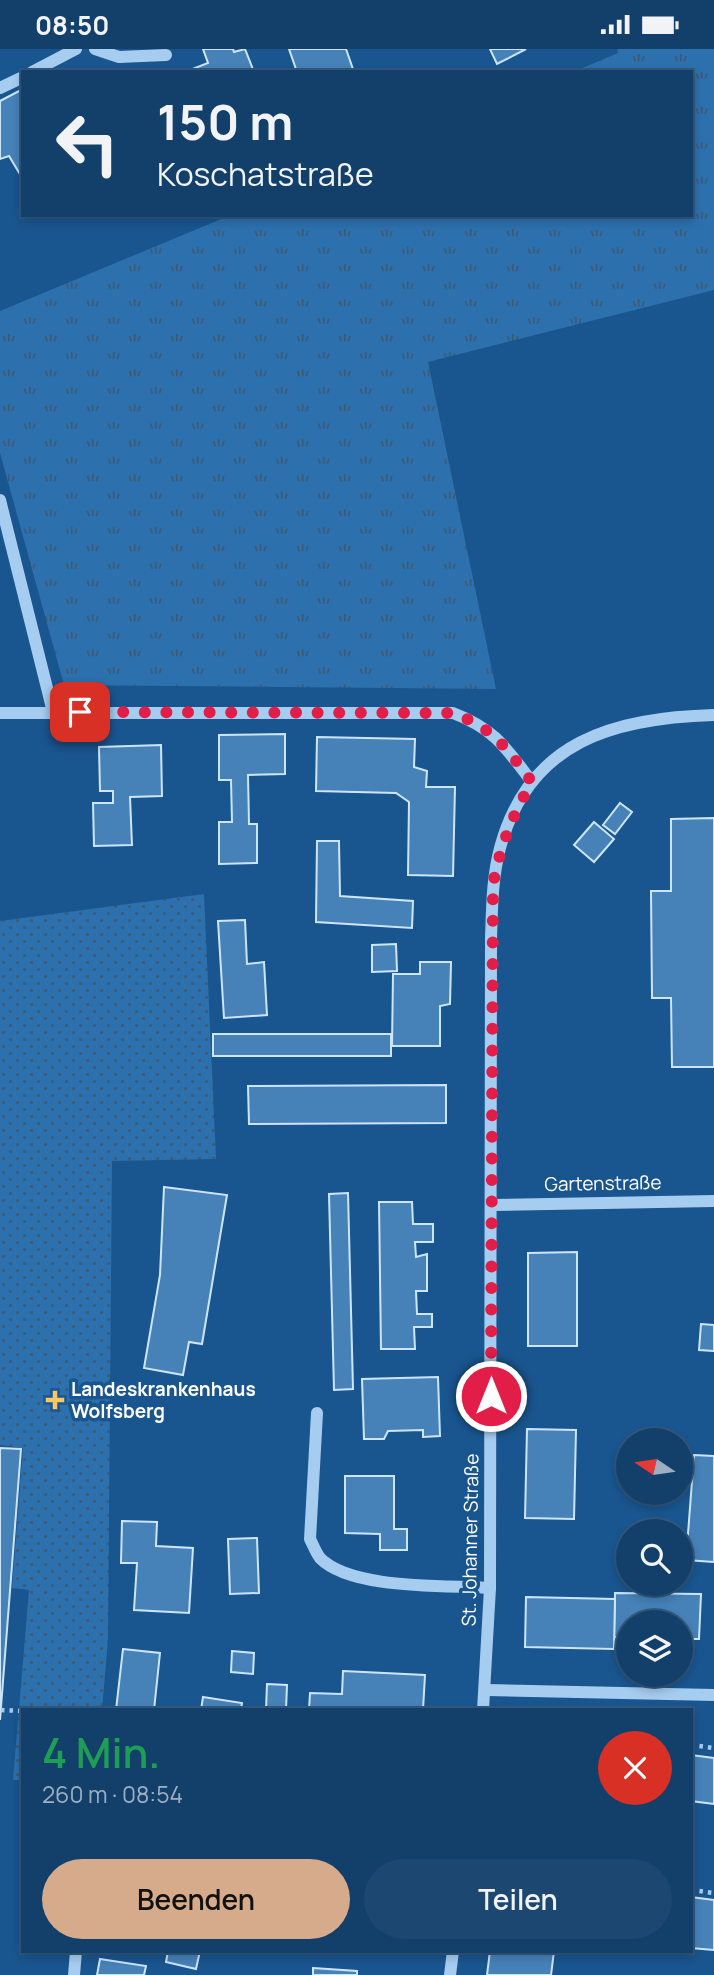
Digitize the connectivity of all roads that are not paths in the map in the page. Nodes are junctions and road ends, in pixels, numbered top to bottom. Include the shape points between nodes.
1 (76, 49) edge
2 (95, 49) edge
3 (166, 55) dead end
4 (36, 70) edge
5 (21, 78) edge
6 (0, 88) edge
7 (0, 500) edge
8 (53, 712) junction
9 (0, 713) edge
10 (714, 715) edge
11 (532, 782) junction
12 (714, 1201) edge
13 (492, 1205) junction
14 (317, 1413) dead end
15 (490, 1588) junction
16 (486, 1691) junction
17 (714, 1695) edge
18 (483, 1708) edge
19 (76, 1953) edge
20 (453, 1953) edge
21 (74, 1975) edge
22 (450, 1975) edge

1 - 4 street
2 - 3 street via 119,57
5 - 6 street
7 - 8 street
8 - 9 street
8 - 11 street via 453,713 497,735
10 - 11 street, St. Johanner Straße via 664,716 621,724 586,737
11 - 13 street, St. Johanner Straße via 500,847 493,884
12 - 13 street, Gartenstraße
13 - 15 street, St. Johanner Straße
14 - 15 street via 310,1539 319,1557 335,1569 372,1580
15 - 16 street, St. Johanner Straße
16 - 17 street
16 - 18 street, St. Johanner Straße
19 - 21 street
20 - 22 street

